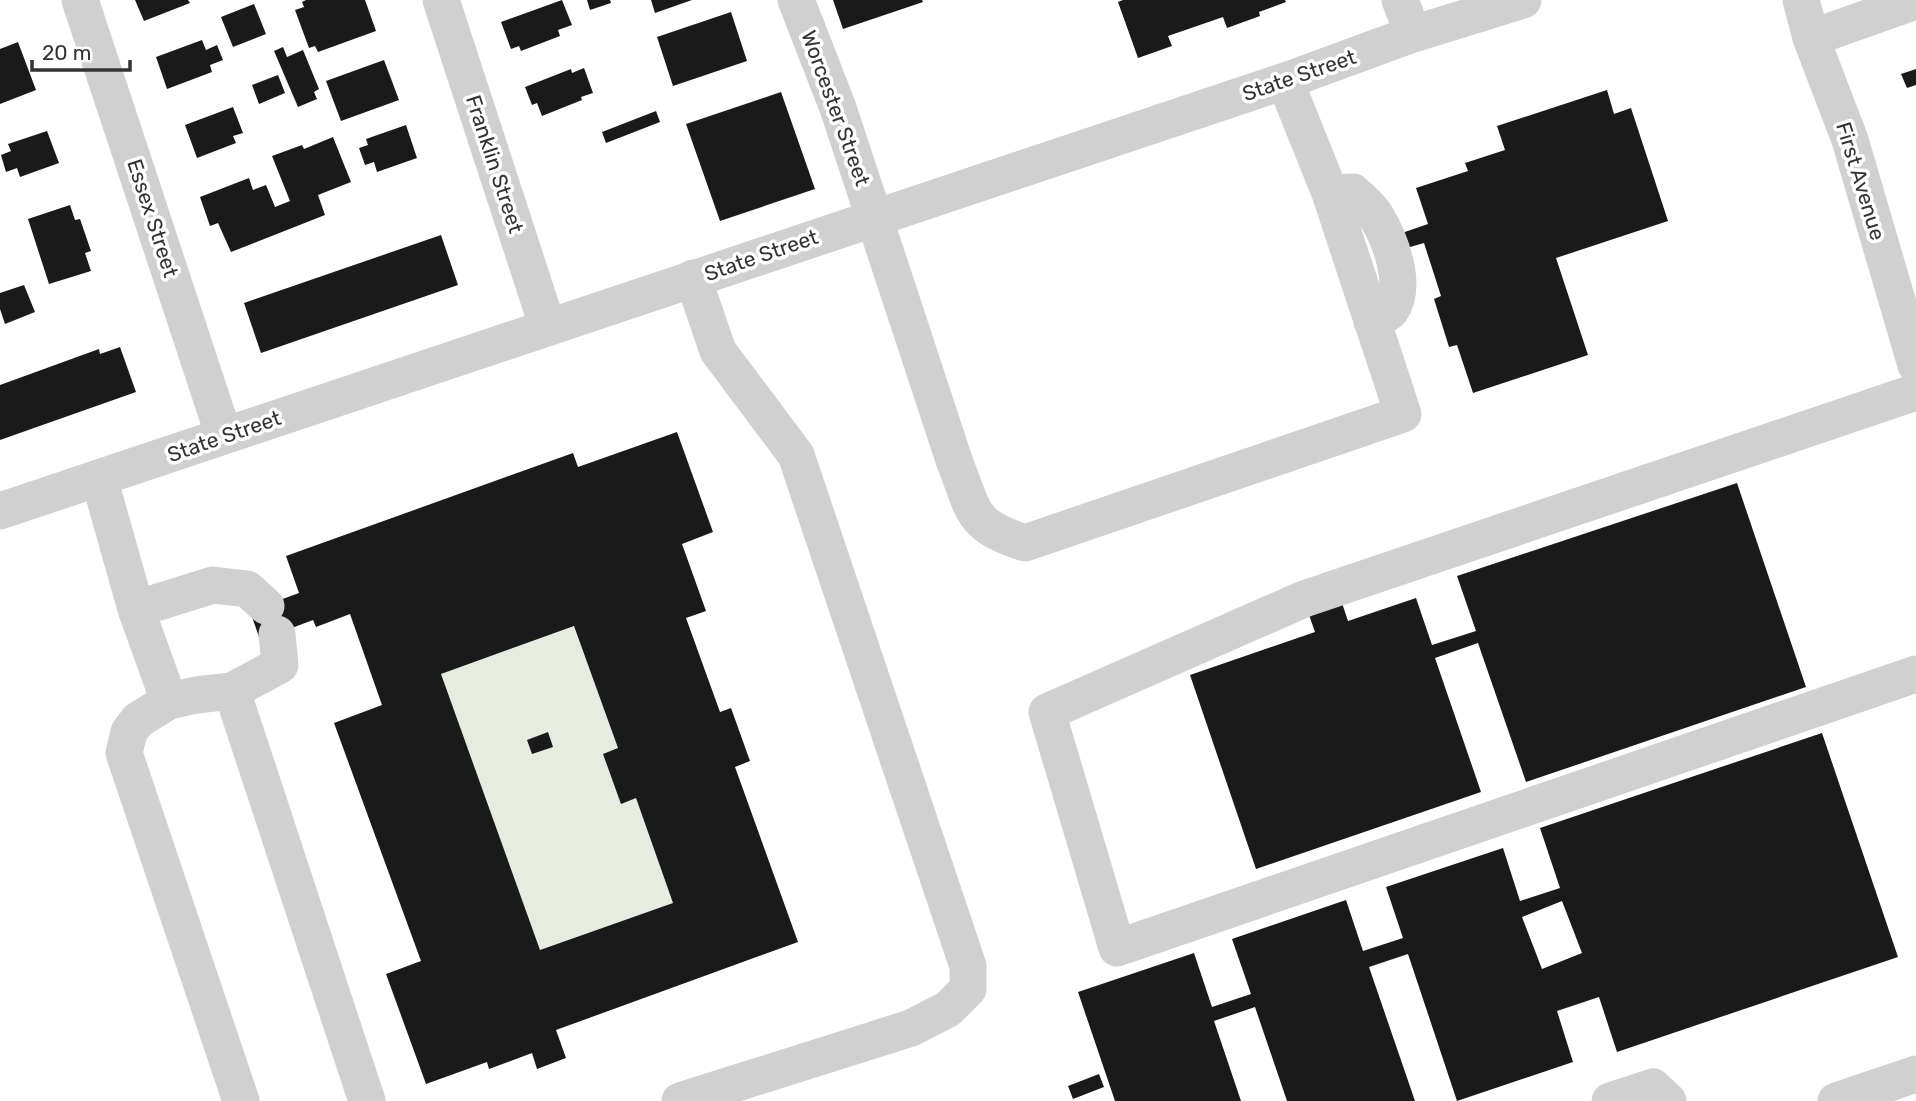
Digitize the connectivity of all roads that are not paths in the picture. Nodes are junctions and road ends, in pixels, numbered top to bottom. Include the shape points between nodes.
1 (80, 0) edge
2 (440, 0) edge
3 (796, 0) edge
4 (1400, 0) edge
5 (1522, 0) edge
6 (1801, 0) edge
7 (1916, 1) edge
8 (1413, 34) junction
9 (1811, 38) junction
10 (1286, 81) junction
11 (874, 216) junction
12 (693, 278) junction
13 (1905, 285) edge
14 (548, 328) junction
15 (1916, 365) edge
16 (1916, 392) edge
17 (224, 436) junction
18 (99, 478) junction
19 (0, 511) edge
20 (136, 609) junction
21 (1916, 674) edge
22 (232, 691) junction
23 (169, 701) junction
24 (1916, 1074) edge
25 (242, 1101) edge
26 (368, 1101) edge
27 (680, 1101) edge
28 (1610, 1101) edge
29 (1668, 1101) edge
30 (1836, 1101) edge

1 - 17 street, Essex Street
2 - 14 street, Franklin Street
3 - 11 street, Worcester Street
4 - 8 street
5 - 8 street, State Street
6 - 9 street, First Avenue
7 - 9 street
8 - 10 street, State Street
9 - 13 street, First Avenue
10 - 11 street, State Street
10 - 11 street, Worcester Street via 1330,193 1403,414 1025,543 996,533 976,517
11 - 12 street, State Street
12 - 14 street, State Street
12 - 27 street via 718,351 796,455 968,966 968,989 947,1009 911,1028
13 - 15 street, First Avenue
14 - 17 street, State Street
16 - 21 street via 1304,599 1047,712 1117,948
17 - 18 street, State Street
18 - 19 street, State Street
18 - 20 street
20 - 22 street via 213,585 247,589 272,620 280,665
20 - 23 street
22 - 23 street
22 - 26 street
23 - 25 street via 138,720 129,732 124,753
24 - 30 street
28 - 29 street via 1653,1087

